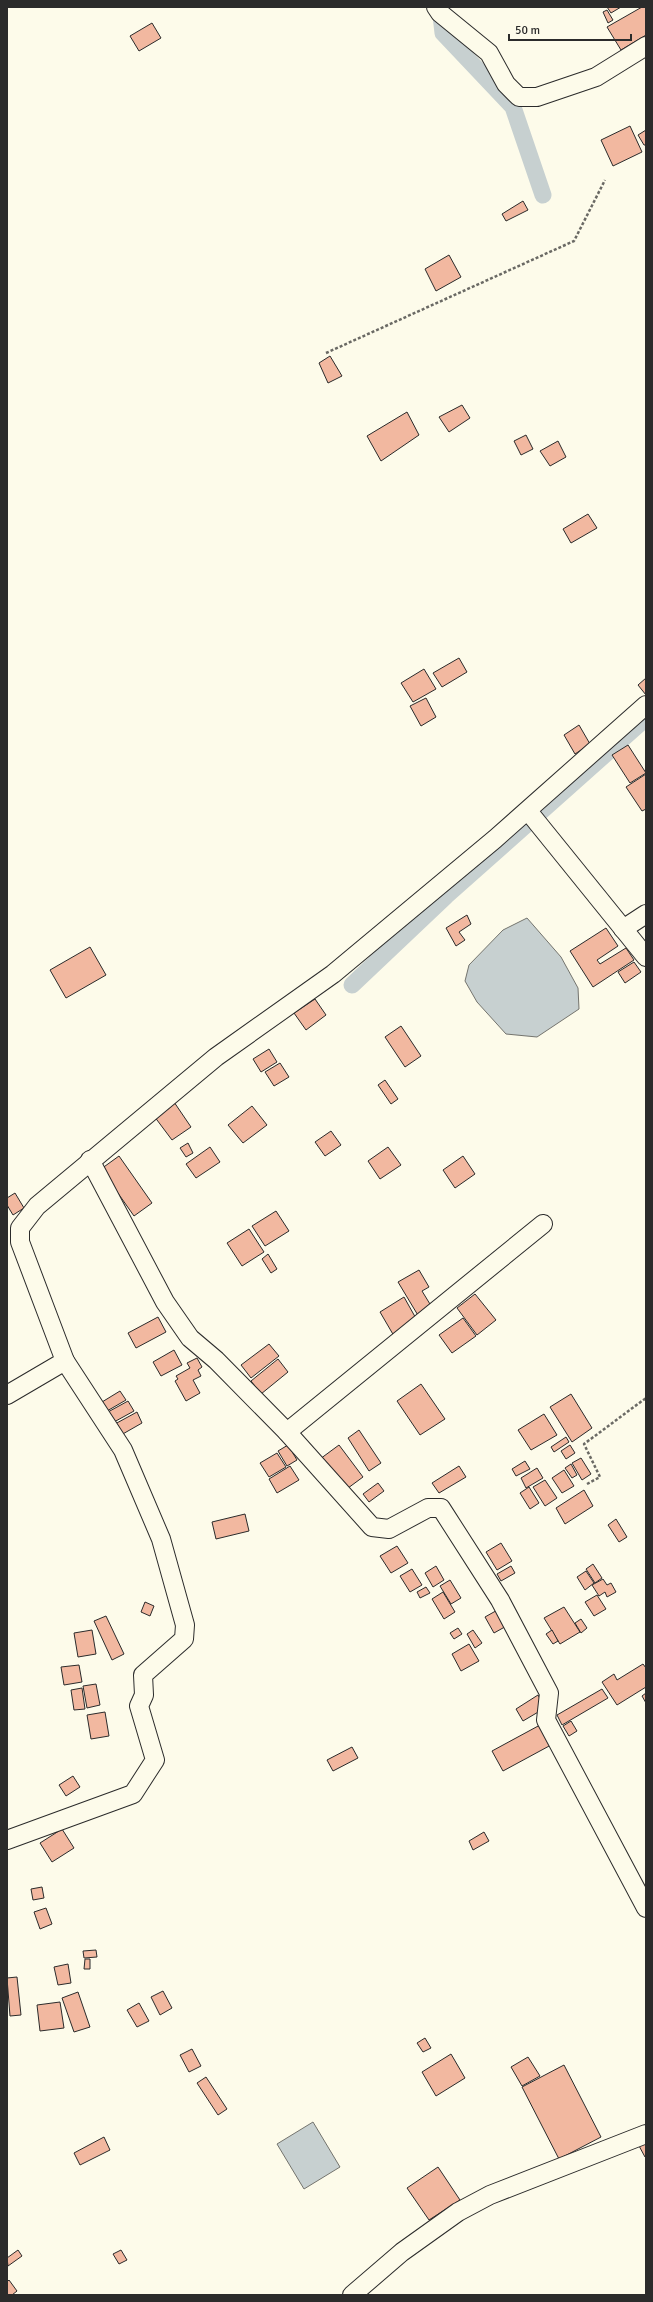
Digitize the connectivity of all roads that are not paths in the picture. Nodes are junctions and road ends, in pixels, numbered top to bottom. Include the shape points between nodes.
1 (436, 7) edge
2 (646, 46) edge
3 (646, 705) edge
4 (528, 811) dead end
5 (646, 914) edge
6 (623, 929) junction
7 (646, 957) edge
8 (90, 1160) junction
9 (543, 1224) dead end
10 (65, 1361) junction
11 (7, 1395) edge
12 (288, 1432) junction
13 (7, 1840) edge
14 (646, 1908) edge
15 (646, 2134) edge
16 (352, 2295) edge

1 - 2 street via 489,54 506,84 518,97 537,97 596,77
3 - 8 street via 495,839 333,974 216,1057
4 - 6 street
5 - 6 street
6 - 7 street
8 - 10 street via 37,1206 20,1228 20,1242
8 - 12 street via 165,1302 190,1338 216,1360
9 - 12 street
10 - 11 street
10 - 13 street via 123,1450 161,1539 185,1625 184,1639 143,1675 144,1695 139,1706 155,1760 133,1794
12 - 14 street via 372,1527 389,1529 428,1508 441,1508 500,1600 549,1693 546,1720
15 - 16 street via 490,2195 458,2212 402,2252

